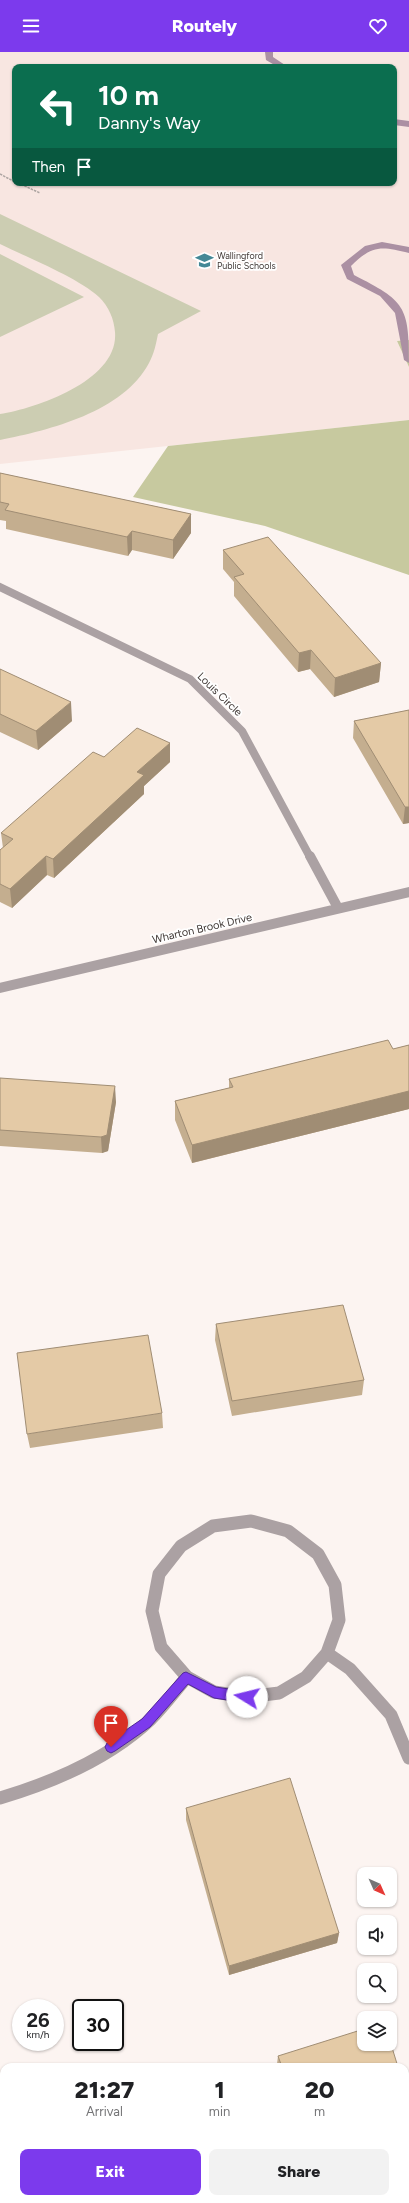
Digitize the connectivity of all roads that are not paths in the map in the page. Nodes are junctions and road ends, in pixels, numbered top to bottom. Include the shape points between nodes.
1 (0, 587) edge
2 (409, 892) edge
3 (338, 908) junction
4 (0, 988) edge
5 (327, 1653) junction
6 (186, 1677) junction
7 (409, 1758) edge
8 (0, 1798) edge

1 - 3 street, Louis Circle via 190,679 242,732
2 - 3 street, Wharton Brook Drive
3 - 4 street, Wharton Brook Drive
5 - 6 street via 306,1677 279,1693 247,1697 214,1692
5 - 6 street via 339,1620 335,1585 318,1554 288,1531 251,1521 213,1526 181,1546 159,1574 152,1611 161,1647
5 - 7 street via 350,1669 391,1715
6 - 8 street via 146,1723 99,1756 43,1785

